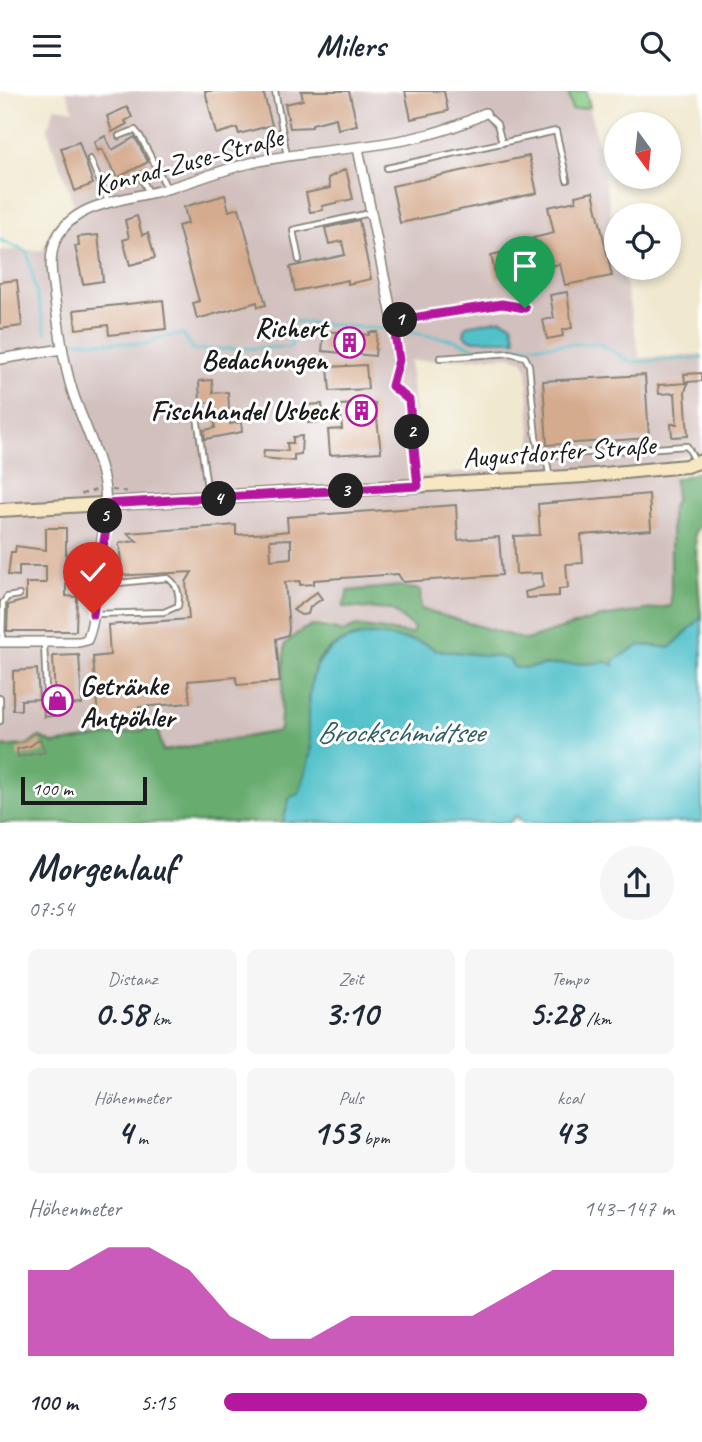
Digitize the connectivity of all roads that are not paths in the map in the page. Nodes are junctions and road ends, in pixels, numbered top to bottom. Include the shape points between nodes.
1 (275, 91) edge
2 (485, 113) joint
3 (119, 136) dead end
4 (502, 143) junction
5 (358, 148) junction
6 (287, 157) junction
7 (90, 159) dead end
8 (387, 168) dead end
9 (140, 175) dead end
10 (567, 180) dead end
11 (167, 189) junction
12 (149, 194) junction
13 (109, 202) junction
14 (371, 213) junction
15 (299, 260) dead end
16 (525, 308) dead end
17 (393, 321) junction
18 (62, 349) junction
19 (440, 358) dead end
20 (0, 359) edge
21 (392, 386) joint
22 (197, 416) dead end
23 (548, 459) junction
24 (699, 462) edge
25 (549, 478) junction
26 (418, 486) junction
27 (209, 499) junction
28 (105, 504) junction
29 (0, 510) edge
30 (98, 565) junction
31 (19, 595) dead end
32 (93, 614) junction
33 (1, 642) edge
34 (44, 642) junction
35 (46, 692) dead end
36 (0, 698) edge
37 (0, 722) edge

1 - 6 lane
2 - 4 lane via 497,124
2 - 5 street, Konrad-Zuse-Straße via 461,126
3 - 11 lane via 135,130
4 - 8 lane
4 - 10 lane via 556,131
5 - 6 street, Konrad-Zuse-Straße
5 - 14 street
6 - 11 street, Konrad-Zuse-Straße via 228,169
7 - 13 lane
9 - 12 lane
11 - 12 street, Konrad-Zuse-Straße
12 - 13 street, Konrad-Zuse-Straße
13 - 18 street, Konrad-Zuse-Straße via 80,213 55,242 50,264
14 - 15 lane via 293,230
14 - 17 street
16 - 17 street via 502,304
17 - 21 street via 399,360
18 - 20 street
18 - 28 street, Konrad-Zuse-Straße via 74,397 103,474
19 - 23 lane via 510,353 525,357 538,447
21 - 26 lane via 409,400
22 - 27 lane
23 - 24 lane via 687,446
23 - 25 lane
24 - 25 main road, Augustdorfer Straße
25 - 26 main road, Augustdorfer Straße
26 - 27 main road, Augustdorfer Straße
27 - 28 main road, Augustdorfer Straße
28 - 29 main road, Augustdorfer Straße
28 - 30 street, Konrad-Zuse-Straße via 106,529
30 - 32 street, Konrad-Zuse-Straße
30 - 32 lane via 109,580 118,583 168,579 179,598 178,606 164,612
31 - 33 lane via 7,597 3,603
32 - 34 street via 87,640
33 - 34 street
34 - 35 lane
36 - 37 lane

